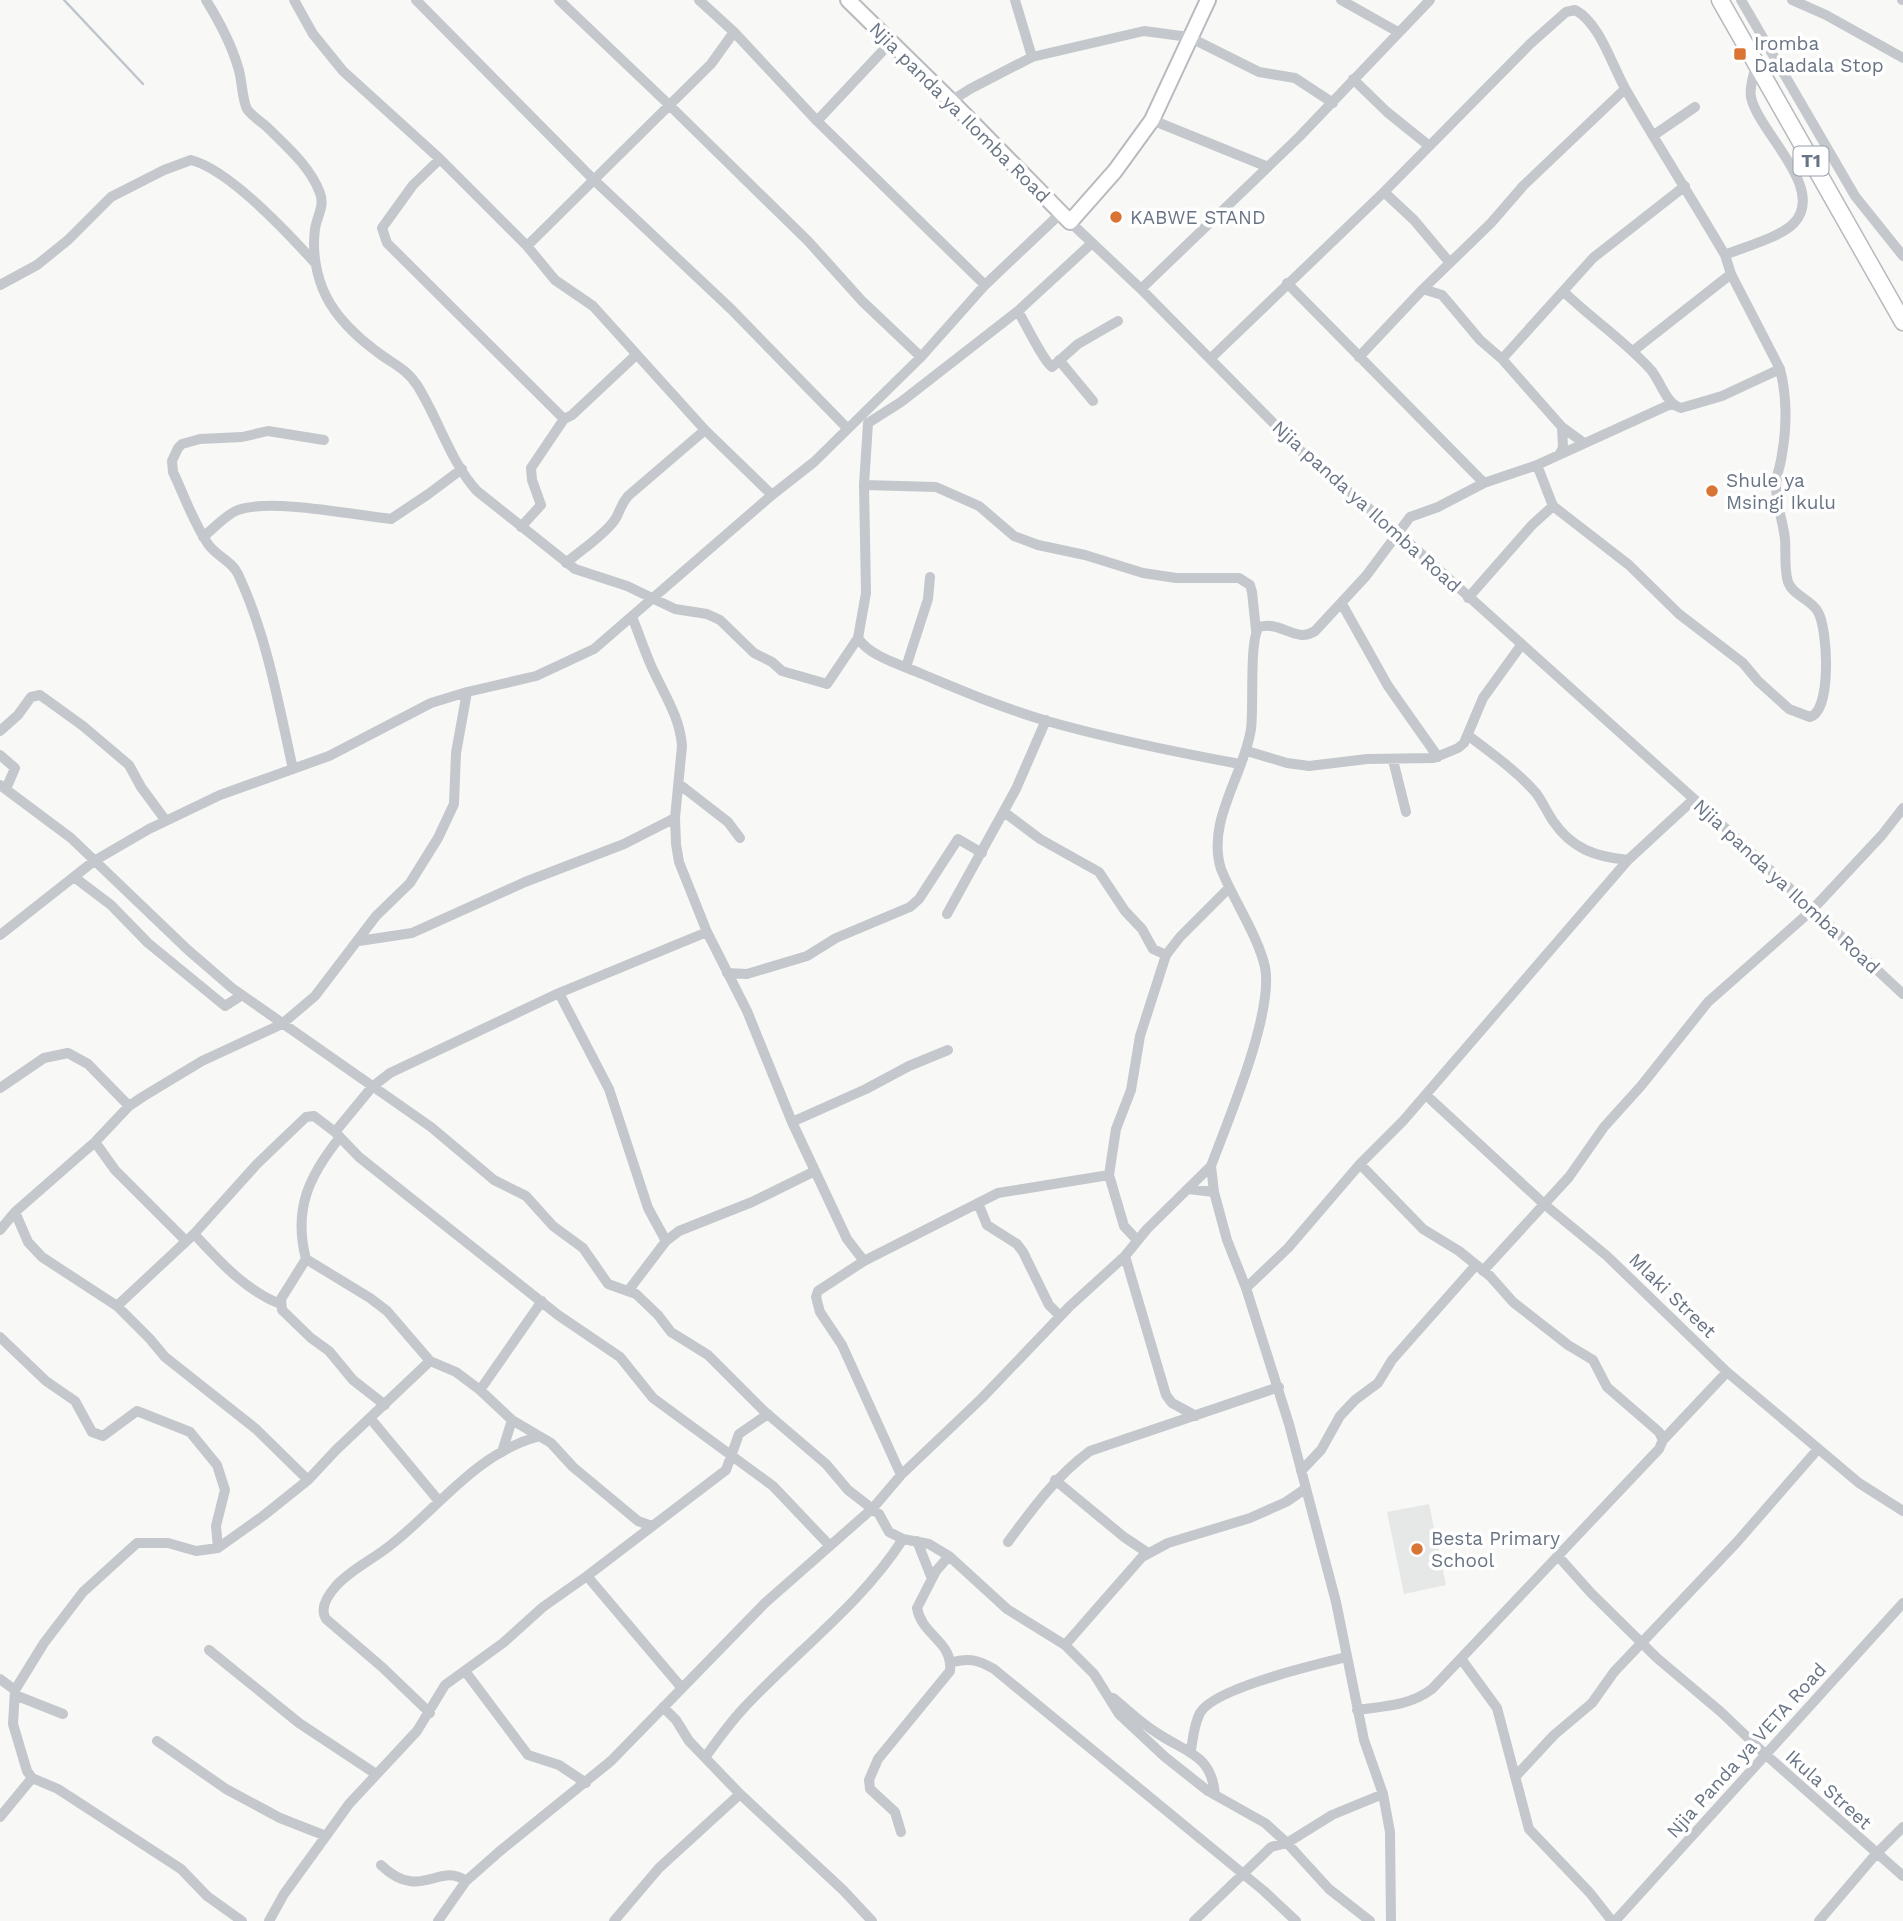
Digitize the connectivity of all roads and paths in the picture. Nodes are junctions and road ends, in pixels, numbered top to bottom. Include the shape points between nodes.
1 (206, 0) edge
2 (294, 0) edge
3 (416, 0) edge
4 (559, 0) edge
5 (699, 0) edge
6 (848, 0) edge
7 (1015, 0) edge
8 (1208, 0) edge
9 (1341, 0) edge
10 (1430, 0) edge
11 (1720, 0) edge
12 (1741, 0) edge
13 (1792, 0) edge
14 (734, 32) junction
15 (1398, 33) junction
16 (1189, 37) junction
17 (891, 43) junction
18 (1032, 57) junction
19 (1903, 58) edge
20 (1756, 65) junction
21 (1353, 79) junction
22 (1625, 89) junction
23 (951, 101) junction
24 (1333, 103) junction
25 (669, 104) junction
26 (1695, 107) dead end
27 (1152, 120) junction
28 (817, 121) junction
29 (1654, 135) junction
30 (1428, 145) junction
31 (440, 159) junction
32 (1268, 167) junction
33 (593, 179) junction
34 (1685, 186) junction
35 (1384, 192) junction
36 (1065, 217) junction
37 (1093, 243) junction
38 (527, 246) junction
39 (1725, 255) junction
40 (1903, 256) edge
41 (315, 262) junction
42 (1446, 267) junction
43 (1731, 274) junction
44 (1287, 283) junction
45 (0, 285) edge
46 (985, 285) junction
47 (1142, 289) junction
48 (1423, 289) junction
49 (1564, 292) junction
50 (1442, 295) junction
51 (1018, 311) junction
52 (1118, 321) dead end
53 (1903, 322) edge
54 (1633, 351) junction
55 (636, 355) junction
56 (921, 357) junction
57 (1359, 357) junction
58 (1210, 359) junction
59 (1502, 359) junction
60 (1059, 360) junction
61 (1780, 369) junction
62 (1093, 401) dead end
63 (1671, 404) junction
64 (564, 419) junction
65 (1562, 427) junction
66 (847, 428) junction
67 (705, 430) junction
68 (324, 440) dead end
69 (1584, 443) junction
70 (1559, 455) junction
71 (1537, 465) junction
72 (462, 469) junction
73 (1484, 483) junction
74 (864, 485) junction
75 (772, 495) junction
76 (1553, 506) junction
77 (521, 527) junction
78 (1398, 533) junction
79 (203, 537) junction
80 (566, 563) junction
81 (930, 577) dead end
82 (1468, 598) junction
83 (653, 599) junction
84 (1342, 604) junction
85 (632, 617) junction
86 (1256, 630) junction
87 (858, 638) junction
88 (1522, 644) junction
89 (906, 667) junction
90 (467, 692) junction
91 (1046, 720) junction
92 (0, 731) edge
93 (1469, 736) junction
94 (1247, 751) junction
95 (0, 755) edge
96 (1438, 757) junction
97 (1393, 760) junction
98 (1240, 764) junction
99 (293, 769) junction
100 (679, 783) junction
101 (3, 787) edge
102 (1694, 799) junction
103 (1903, 808) edge
104 (1004, 812) junction
105 (1406, 812) dead end
106 (675, 818) junction
107 (166, 821) junction
108 (740, 838) dead end
109 (982, 853) junction
110 (1628, 860) junction
111 (94, 862) junction
112 (74, 877) junction
113 (1228, 888) junction
114 (1812, 910) junction
115 (947, 914) dead end
116 (707, 932) junction
117 (0, 935) edge
118 (359, 941) junction
119 (1166, 955) junction
120 (727, 973) junction
121 (559, 993) junction
122 (1903, 994) edge
123 (242, 995) junction
124 (282, 1024) junction
125 (948, 1050) dead end
126 (372, 1087) junction
127 (0, 1088) edge
128 (1426, 1095) junction
129 (129, 1106) junction
130 (792, 1122) junction
131 (337, 1135) junction
132 (95, 1142) junction
133 (1360, 1164) junction
134 (1211, 1166) junction
135 (816, 1171) junction
136 (1109, 1175) junction
137 (798, 1179) junction
138 (1188, 1189) junction
139 (825, 1191) junction
140 (1214, 1192) junction
141 (978, 1203) junction
142 (1545, 1204) junction
143 (15, 1212) junction
144 (0, 1230) edge
145 (190, 1238) junction
146 (1138, 1240) junction
147 (666, 1241) junction
148 (1125, 1256) junction
149 (306, 1259) junction
150 (864, 1261) junction
151 (1480, 1268) junction
152 (1246, 1288) junction
153 (628, 1291) junction
154 (542, 1301) junction
155 (280, 1304) junction
156 (117, 1306) junction
157 (1060, 1316) junction
158 (0, 1337) edge
159 (430, 1361) junction
160 (1727, 1372) junction
161 (1279, 1387) junction
162 (480, 1390) junction
163 (1168, 1400) junction
164 (386, 1405) junction
165 (768, 1415) junction
166 (1196, 1416) junction
167 (370, 1418) junction
168 (512, 1420) junction
169 (1171, 1424) junction
170 (537, 1437) junction
171 (1663, 1440) junction
172 (1818, 1449) junction
173 (502, 1452) junction
174 (732, 1457) junction
175 (1301, 1471) junction
176 (901, 1475) junction
177 (307, 1480) junction
178 (1055, 1480) junction
179 (1305, 1489) junction
180 (438, 1500) junction
181 (873, 1508) junction
182 (1903, 1511) edge
183 (638, 1521) junction
184 (652, 1526) junction
185 (642, 1535) junction
186 (903, 1539) junction
187 (917, 1541) junction
188 (1009, 1542) dead end
189 (830, 1546) junction
190 (218, 1548) junction
191 (1149, 1553) junction
192 (949, 1556) junction
193 (1558, 1556) junction
194 (587, 1576) junction
195 (932, 1579) junction
196 (1903, 1603) edge
197 (1643, 1642) junction
198 (1065, 1645) junction
199 (209, 1650) dead end
200 (1347, 1657) junction
201 (1462, 1660) junction
202 (950, 1663) junction
203 (465, 1671) junction
204 (0, 1679) edge
205 (681, 1687) junction
206 (15, 1692) junction
207 (1107, 1696) junction
208 (663, 1707) junction
209 (1357, 1710) junction
210 (430, 1713) junction
211 (64, 1714) dead end
212 (157, 1741) dead end
213 (1191, 1750) junction
214 (1765, 1754) junction
215 (706, 1756) junction
216 (376, 1774) junction
217 (1516, 1776) junction
218 (32, 1778) junction
219 (586, 1783) junction
220 (740, 1794) junction
221 (1383, 1794) junction
222 (1215, 1795) junction
223 (0, 1817) edge
224 (1903, 1828) edge
225 (901, 1832) dead end
226 (326, 1836) junction
227 (1287, 1843) junction
228 (1876, 1854) junction
229 (381, 1865) dead end
230 (1242, 1874) junction
231 (1903, 1876) edge
232 (466, 1881) junction
233 (860, 1909) junction
234 (243, 1921) edge
235 (269, 1921) edge
236 (438, 1921) edge
237 (614, 1921) edge
238 (858, 1921) edge
239 (871, 1921) edge
240 (1194, 1921) edge
241 (1296, 1921) edge
242 (1368, 1921) edge
243 (1391, 1921) edge
244 (1614, 1921) edge
245 (1819, 1921) edge

1 - 41 street via 239,67 248,109 305,167 321,195
2 - 31 street via 313,34 343,71
3 - 33 street
4 - 25 street
5 - 14 street
6 - 17 main road, Njia panda ya Ilomba Road
7 - 18 street
8 - 16 main road
9 - 15 street
10 - 15 street
11 - 20 highway, T1
12 - 40 street via 1855,196
13 - 19 street
14 - 25 street via 716,58
14 - 28 street
15 - 21 street
16 - 18 street via 1144,31
16 - 24 street via 1259,72 1296,78
16 - 27 main road
17 - 23 main road, Njia panda ya Ilomba Road
17 - 28 street
18 - 23 street
20 - 39 street via 1751,97 1793,168 1804,199 1796,222 1783,232
20 - 53 highway, T1
21 - 24 street
21 - 30 street
22 - 29 street
22 - 30 street via 1593,25 1571,10
22 - 42 street
23 - 36 main road, Njia panda ya Ilomba Road
24 - 32 street
25 - 33 street
25 - 56 street
26 - 29 street
27 - 32 street
27 - 36 main road via 1115,171
28 - 46 street
29 - 34 street
30 - 35 street
31 - 38 street
31 - 64 street via 383,224 387,243
32 - 47 street
33 - 38 street
33 - 66 street via 731,309
34 - 39 street
34 - 49 street via 1593,258
35 - 42 street via 1414,220
35 - 44 street
36 - 37 street, Njia panda ya Ilomba Road
36 - 46 street
37 - 47 street, Njia panda ya Ilomba Road
37 - 51 street
38 - 55 street via 555,280 597,309
39 - 43 street
41 - 45 street via 246,195 191,160 111,197 37,265
41 - 72 street via 335,311 375,351 412,377
42 - 48 street
42 - 50 street
43 - 54 street
43 - 61 street
44 - 57 street
44 - 58 street
46 - 56 street
47 - 58 street, Njia panda ya Ilomba Road
48 - 50 street
48 - 57 street
49 - 54 street
49 - 59 street
50 - 59 street
51 - 60 street via 1045,361 1052,367
51 - 74 street via 868,423
52 - 60 street
54 - 63 street via 1653,372
55 - 64 street
55 - 67 street
56 - 66 street
57 - 73 street
58 - 78 street, Njia panda ya Ilomba Road via 1303,452
59 - 65 street
60 - 62 street
61 - 63 street via 1722,396 1681,408
61 - 76 street via 1784,427 1776,487 1787,580 1815,608 1824,627 1826,681 1821,710 1814,717 1789,709 1743,663
63 - 69 street
64 - 77 street via 531,468 541,505
65 - 69 street
65 - 70 street
66 - 75 street
67 - 75 street
67 - 80 street via 628,496 616,519
68 - 79 street via 268,431 182,444 173,454 173,472
69 - 70 street
70 - 71 street
71 - 73 street
71 - 76 street
72 - 77 street via 477,491
72 - 79 street via 391,519 263,506 235,511
73 - 78 street via 1410,517
74 - 86 street via 936,487 979,506 1011,535 1143,573 1239,579 1250,585
74 - 87 street via 866,582
75 - 83 street
76 - 82 street
77 - 80 street
78 - 82 street, Njia panda ya Ilomba Road
78 - 84 street
79 - 99 street via 237,571 255,616 275,677
80 - 83 street
81 - 89 street via 928,599
82 - 88 street, Njia panda ya Ilomba Road
83 - 85 street
83 - 87 street via 720,620 754,653 782,671 827,684
84 - 86 street via 1306,637 1270,625
84 - 96 street via 1388,686
85 - 90 street via 594,649 536,676
85 - 100 street via 678,722 682,747
86 - 94 street
87 - 89 street
88 - 93 street via 1483,698
88 - 102 street, Njia panda ya Ilomba Road
89 - 91 street
90 - 99 street via 432,703 329,756
90 - 118 street via 455,765 454,804 415,876
91 - 98 street
91 - 104 street
92 - 107 street via 31,697 40,695 130,765
93 - 96 street via 1458,748
93 - 110 street via 1535,792 1571,840 1594,855
94 - 97 street via 1309,766
94 - 98 street
95 - 101 street via 15,768
96 - 97 street
97 - 105 street
98 - 113 street via 1217,838 1217,857
99 - 107 street via 220,795
100 - 106 street
100 - 108 street via 728,822
101 - 111 street via 71,838
102 - 110 street
102 - 114 street, Njia panda ya Ilomba Road
103 - 114 street
104 - 109 street
104 - 119 street via 1040,839 1099,872 1153,949
106 - 116 street via 679,862
106 - 118 street via 412,933
107 - 111 street
109 - 115 street
109 - 120 street via 957,839 919,899 901,912 836,938 807,956 747,974
110 - 128 street
111 - 112 street
111 - 123 street
112 - 117 street
112 - 123 street via 225,1006
113 - 119 street
113 - 134 street via 1264,964 1266,987 1246,1073
114 - 122 street, Njia panda ya Ilomba Road
114 - 142 street via 1708,1002
116 - 120 street
116 - 121 street
118 - 124 street via 315,996
119 - 136 street via 1140,1036
120 - 130 street
121 - 126 street via 390,1073
121 - 147 street via 609,1089 649,1208
123 - 124 street
124 - 126 street
124 - 129 street via 202,1061
125 - 130 street
126 - 131 street
126 - 153 street via 431,1127 494,1180 526,1196 553,1226 583,1248 608,1284
127 - 129 street via 44,1058 68,1053 88,1064
128 - 133 street
128 - 142 street, Mlaki Street
129 - 132 street
130 - 135 street
131 - 145 street via 317,1117 306,1117
131 - 149 street via 308,1185 302,1205
131 - 154 street
132 - 143 street
132 - 145 street via 114,1170
133 - 151 street via 1423,1228
133 - 152 street via 1288,1248
134 - 138 street
134 - 140 street
135 - 137 street
135 - 139 street
136 - 141 street via 998,1194
136 - 146 street via 1125,1226
137 - 139 street
137 - 147 street via 699,1221
138 - 140 street
138 - 146 street
139 - 150 street via 847,1239
140 - 152 street
141 - 150 street
141 - 157 street via 987,1225 1023,1252 1049,1305
142 - 151 street
142 - 160 street, Mlaki Street via 1607,1256
143 - 144 street
143 - 156 street via 28,1242 41,1257
145 - 155 street via 240,1281
145 - 156 street
146 - 148 street
147 - 153 street
148 - 157 street
148 - 163 street
149 - 155 street
149 - 159 street via 387,1311
150 - 176 street via 824,1286 816,1297
151 - 171 street via 1513,1301 1593,1360 1607,1387
151 - 175 street via 1392,1360 1378,1382 1340,1416 1321,1450
152 - 161 street
153 - 165 street via 643,1299 682,1341 708,1355
154 - 162 street
154 - 174 street via 620,1357 653,1398
155 - 164 street via 352,1380
156 - 177 street via 165,1357 256,1429
157 - 176 street
158 - 190 street via 46,1381 75,1401 92,1432 103,1436 137,1411 190,1432 217,1465 225,1490 216,1526
159 - 162 street via 456,1372
159 - 164 street
160 - 171 street
160 - 172 street, Mlaki Street
161 - 166 street
161 - 175 street
162 - 168 street
163 - 166 street
163 - 169 street
164 - 167 street
165 - 174 street via 739,1434
165 - 181 street
166 - 169 street
167 - 177 street
167 - 180 street
168 - 170 street
168 - 173 street
169 - 178 street via 1090,1451
170 - 173 street
170 - 183 street via 551,1443
171 - 193 street
172 - 182 street, Mlaki Street via 1865,1488
172 - 197 street
173 - 180 street
174 - 184 street via 726,1470
174 - 189 street via 773,1486
175 - 179 street
176 - 181 street
177 - 190 street
178 - 188 street
178 - 191 street
179 - 191 street via 1250,1518
179 - 200 street
180 - 210 street via 391,1545 337,1585 323,1611 326,1619
181 - 186 street via 889,1532
181 - 189 street
183 - 184 street
183 - 185 street
184 - 185 street
185 - 194 street
186 - 187 street
186 - 215 street via 856,1599 740,1712
187 - 192 street
187 - 195 street
189 - 205 street
190 - 206 street via 197,1551 168,1543 137,1543 83,1592 44,1643
191 - 198 street via 1137,1560
192 - 195 street
192 - 198 street via 1007,1609
193 - 197 street, Ikula Street
193 - 201 street
194 - 203 street
194 - 205 street
195 - 202 street via 917,1608 919,1618 943,1646
196 - 214 street, Njia Panda ya VETA Road
197 - 214 street, Ikula Street
197 - 217 street via 1592,1703
198 - 207 street via 1094,1674
199 - 216 street via 299,1723
200 - 209 street
200 - 213 street via 1266,1678 1208,1704 1199,1713
201 - 209 street via 1419,1699
201 - 217 street via 1495,1702
202 - 225 street via 948,1674 878,1759 869,1780 870,1789 895,1812
202 - 230 street via 969,1658 994,1669
203 - 210 street via 439,1691
203 - 219 street via 528,1755 559,1765
204 - 206 street
205 - 208 street
206 - 211 street
206 - 218 street via 13,1724
207 - 213 street via 1159,1735
207 - 222 street via 1125,1720
208 - 215 street
208 - 219 street
209 - 221 street
210 - 216 street
212 - 226 street via 226,1788 280,1818
213 - 222 street via 1205,1764
214 - 228 street, Ikula Street
214 - 244 street, Njia Panda ya VETA Road
215 - 220 street
216 - 226 street
217 - 244 street via 1529,1829
218 - 223 street
218 - 234 street via 58,1789 181,1869 207,1896
219 - 232 street
220 - 233 street
220 - 237 street via 659,1868
221 - 227 street via 1332,1815
221 - 243 street via 1390,1832
222 - 227 street via 1254,1815
224 - 228 street
226 - 235 street
227 - 230 street via 1271,1847
227 - 242 street via 1329,1889
228 - 231 street, Ikula Street
228 - 245 street
229 - 232 street via 405,1881 453,1875
230 - 240 street
230 - 241 street
232 - 236 street
233 - 238 street
233 - 239 street

